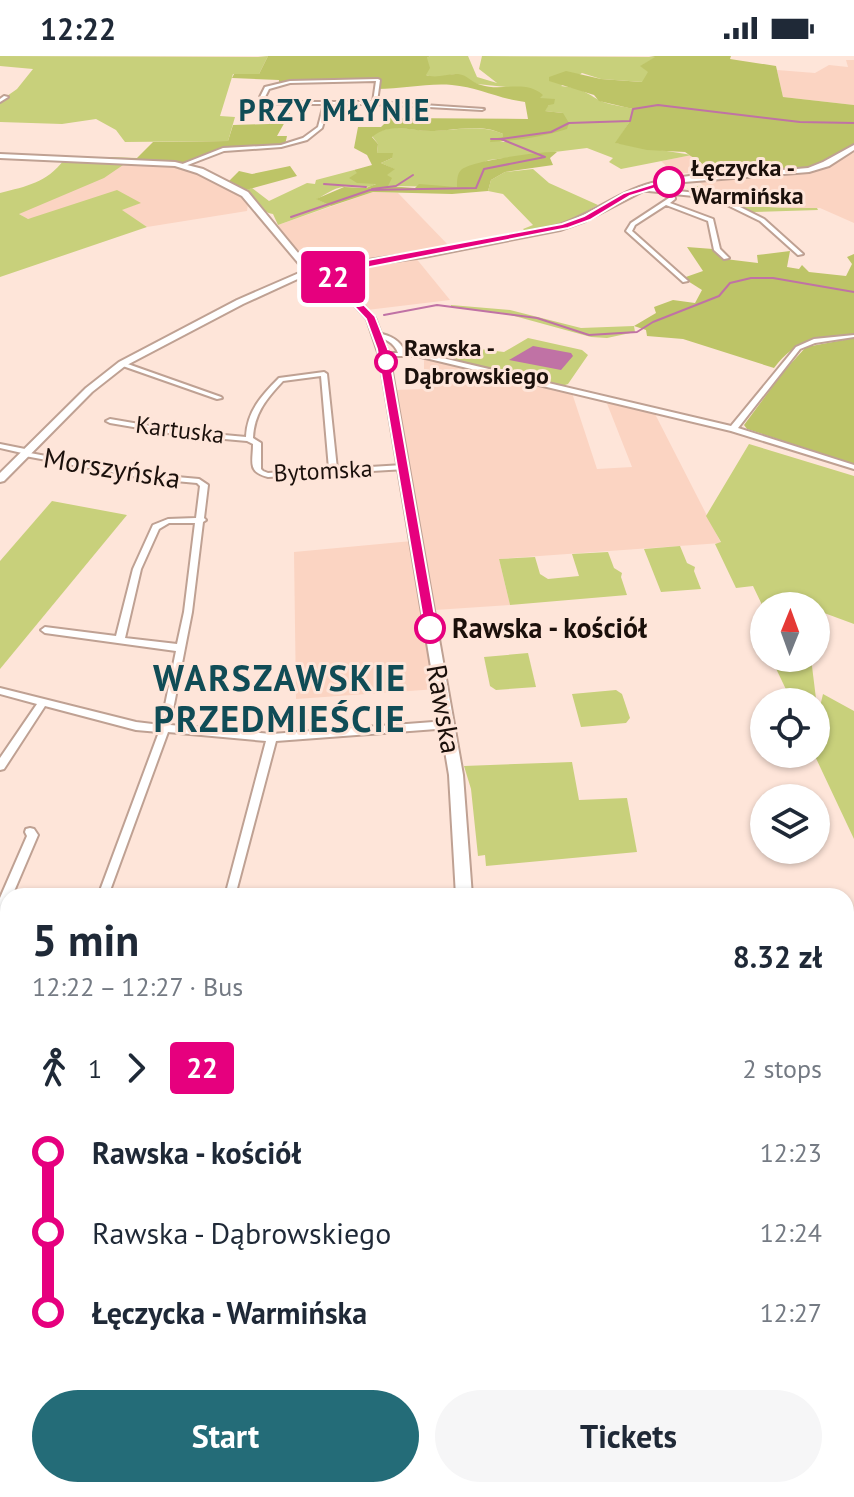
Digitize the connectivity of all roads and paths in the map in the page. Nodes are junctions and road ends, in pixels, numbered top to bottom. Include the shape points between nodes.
1 (327, 102) junction
2 (375, 103) junction
3 (482, 109) dead end
4 (854, 147) edge
5 (0, 156) edge
6 (183, 165) junction
7 (640, 189) junction
8 (671, 192) junction
9 (666, 203) junction
10 (800, 254) dead end
11 (726, 258) dead end
12 (313, 267) junction
13 (685, 281) dead end
14 (377, 335) junction
15 (852, 336) edge
16 (402, 354) junction
17 (384, 355) junction
18 (122, 364) junction
19 (219, 398) dead end
20 (110, 421) dead end
21 (733, 429) junction
22 (249, 439) junction
23 (0, 446) edge
24 (26, 453) junction
25 (403, 467) junction
26 (854, 467) edge
27 (333, 471) junction
28 (0, 479) edge
29 (202, 520) junction
30 (45, 630) dead end
31 (120, 640) junction
32 (181, 648) junction
33 (0, 691) edge
34 (43, 702) junction
35 (447, 725) junction
36 (165, 728) junction
37 (272, 738) junction
38 (0, 766) edge
39 (30, 832) dead end
40 (10, 888) edge
41 (106, 888) edge
42 (232, 888) edge
43 (464, 888) edge

1 - 2 street
1 - 2 street via 273,103 262,97 265,89 279,83 378,80
1 - 6 street via 320,128 305,139 220,150
2 - 3 street
4 - 7 street via 809,170 685,179
5 - 6 street
6 - 12 street, Rawska via 245,194 286,244
7 - 8 street
7 - 12 street via 565,227 365,265
8 - 9 street
8 - 10 street via 706,194 755,215
9 - 11 street via 711,220 717,250
9 - 13 street via 629,231
12 - 14 street, Rawska
12 - 18 street
14 - 16 street via 387,336
14 - 17 street, Rawska
15 - 21 street via 798,348
16 - 17 street
16 - 21 street
17 - 25 street, Rawska
18 - 19 street
18 - 24 street
20 - 22 street, Kartuska
21 - 26 street
22 - 27 street, Bytomska via 257,443 257,469 263,475
22 - 27 street, Bytomska via 255,406 281,379 324,374
23 - 24 street
24 - 28 street
24 - 29 street, Morszyńska via 203,483
25 - 27 street, Bytomska
25 - 35 street, Rawska
29 - 31 street via 168,521 153,531 137,569
29 - 32 street, Morszyńska
30 - 31 street
31 - 32 street
32 - 36 street, Morszyńska
33 - 34 street
34 - 36 street via 136,726
34 - 38 street
35 - 37 street
35 - 43 street, Rawska via 460,801
36 - 37 street
36 - 41 street, Morszyńska
37 - 42 street
39 - 40 street

